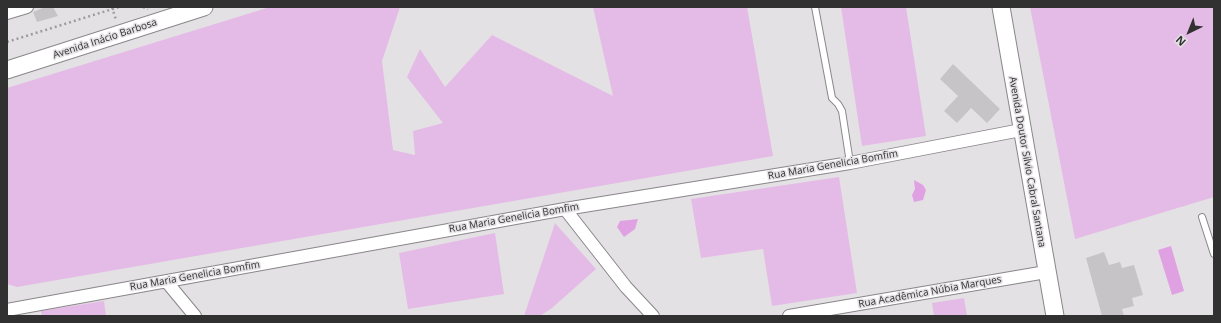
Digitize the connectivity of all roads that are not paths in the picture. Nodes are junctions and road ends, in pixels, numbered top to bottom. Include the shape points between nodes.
1 (27, 7) edge
2 (204, 7) edge
3 (815, 7) edge
4 (1001, 7) edge
5 (7, 13) edge
6 (7, 70) edge
7 (1022, 130) junction
8 (850, 163) junction
9 (566, 209) junction
10 (1202, 217) dead end
11 (1214, 254) edge
12 (1046, 272) junction
13 (166, 281) junction
14 (7, 301) edge
15 (23, 307) junction
16 (7, 310) edge
17 (195, 316) edge
18 (653, 316) edge
19 (789, 316) edge
20 (1055, 316) edge

1 - 5 street
2 - 6 street, Avenida Inácio Barbosa
3 - 8 lane via 832,98 842,111
4 - 7 street, Avenida Doutor Silvio Cabral Santana
7 - 8 street, Rua Maria Genelicia Bomfim
7 - 12 street, Avenida Doutor Silvio Cabral Santana
8 - 9 street, Rua Maria Genelicia Bomfim
9 - 13 street, Rua Maria Genelicia Bomfim
9 - 18 street via 626,287
10 - 11 lane
12 - 19 street, Rua Acadêmica Núbia Marques
12 - 20 street, Avenida Doutor Silvio Cabral Santana
13 - 15 street, Rua Maria Genelicia Bomfim
13 - 17 street
14 - 15 street
15 - 16 street, Rua Maria Genelicia Bomfim

